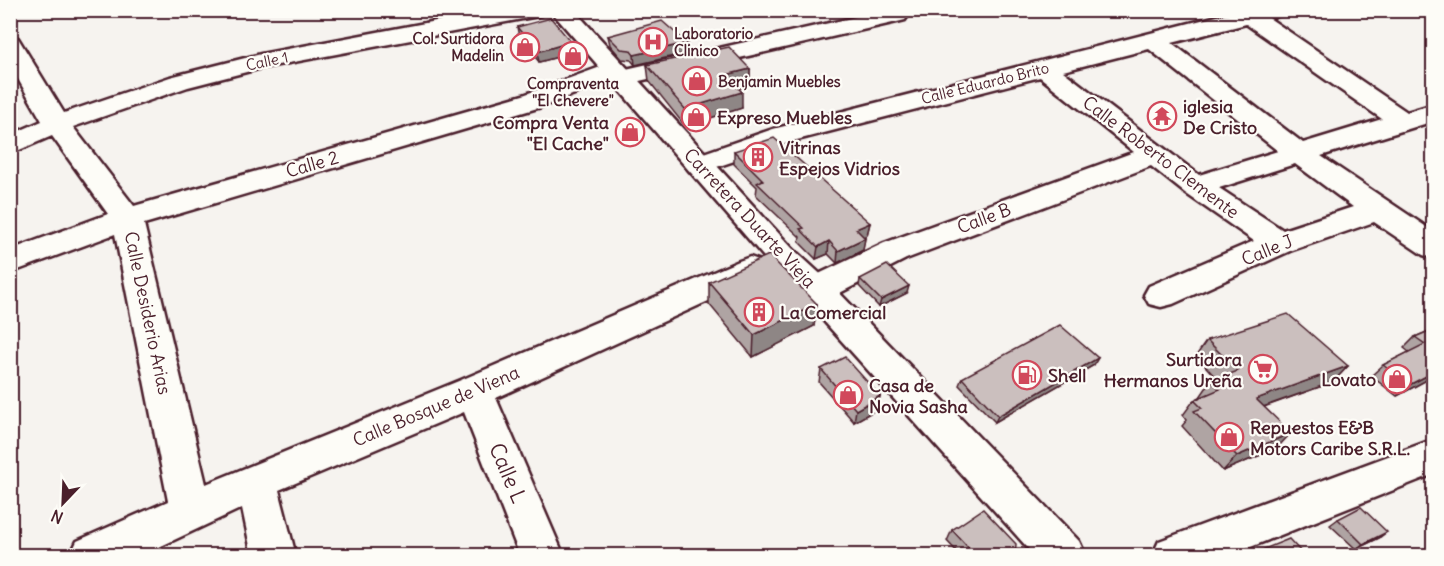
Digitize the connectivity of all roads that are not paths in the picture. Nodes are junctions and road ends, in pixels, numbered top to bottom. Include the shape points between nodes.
1 (1170, 10) edge
2 (556, 11) edge
3 (900, 12) edge
4 (1261, 13) edge
5 (1201, 28) junction
6 (1153, 40) junction
7 (10, 43) edge
8 (1044, 68) junction
9 (618, 74) junction
10 (1434, 112) edge
11 (1401, 120) junction
12 (57, 124) junction
13 (10, 146) edge
14 (1296, 153) junction
15 (1155, 154) junction
16 (699, 164) junction
17 (1195, 186) junction
18 (1375, 211) junction
19 (127, 218) junction
20 (1279, 243) junction
21 (1434, 247) edge
22 (781, 256) junction
23 (10, 262) edge
24 (816, 290) junction
25 (1161, 295) dead end
26 (474, 391) junction
27 (1434, 456) edge
28 (256, 480) junction
29 (191, 509) junction
30 (92, 555) edge
31 (274, 555) edge
32 (542, 555) edge
33 (1064, 555) edge
34 (1174, 555) edge

1 - 5 street
2 - 9 street, Carretera Duarte Vieja
2 - 12 street, Calle 1 via 261,61 179,82
3 - 9 street, Calle 2
4 - 5 street, Calle Eduardo Brito
4 - 11 street
5 - 6 street, Calle Eduardo Brito
6 - 8 street, Calle Eduardo Brito
6 - 14 street
7 - 12 street, Calle Desiderio Arias
8 - 15 street, Calle Roberto Clemente
8 - 16 street, Calle Eduardo Brito via 783,135
9 - 16 street, Carretera Duarte Vieja
9 - 19 street, Calle 2
10 - 11 street
11 - 14 street
12 - 13 street, Calle 1
12 - 19 street, Calle Desiderio Arias
14 - 17 street
14 - 18 street
15 - 17 street, Calle Roberto Clemente
15 - 24 street, Calle B via 895,251
16 - 22 street, Carretera Duarte Vieja
17 - 20 street, Calle Roberto Clemente
18 - 20 street, Calle J
18 - 21 street
19 - 23 street, Calle 2
19 - 29 street, Calle Desiderio Arias
20 - 25 street, Calle J
22 - 24 street, Carretera Duarte Vieja
22 - 26 street, Calle Bosque de Viena
24 - 33 street, Carretera Duarte Vieja
26 - 28 street, Calle Bosque de Viena
26 - 32 street, Calle L
27 - 34 street
28 - 29 street, Calle Bosque de Viena
28 - 31 street
29 - 30 street, Calle Bosque de Viena

